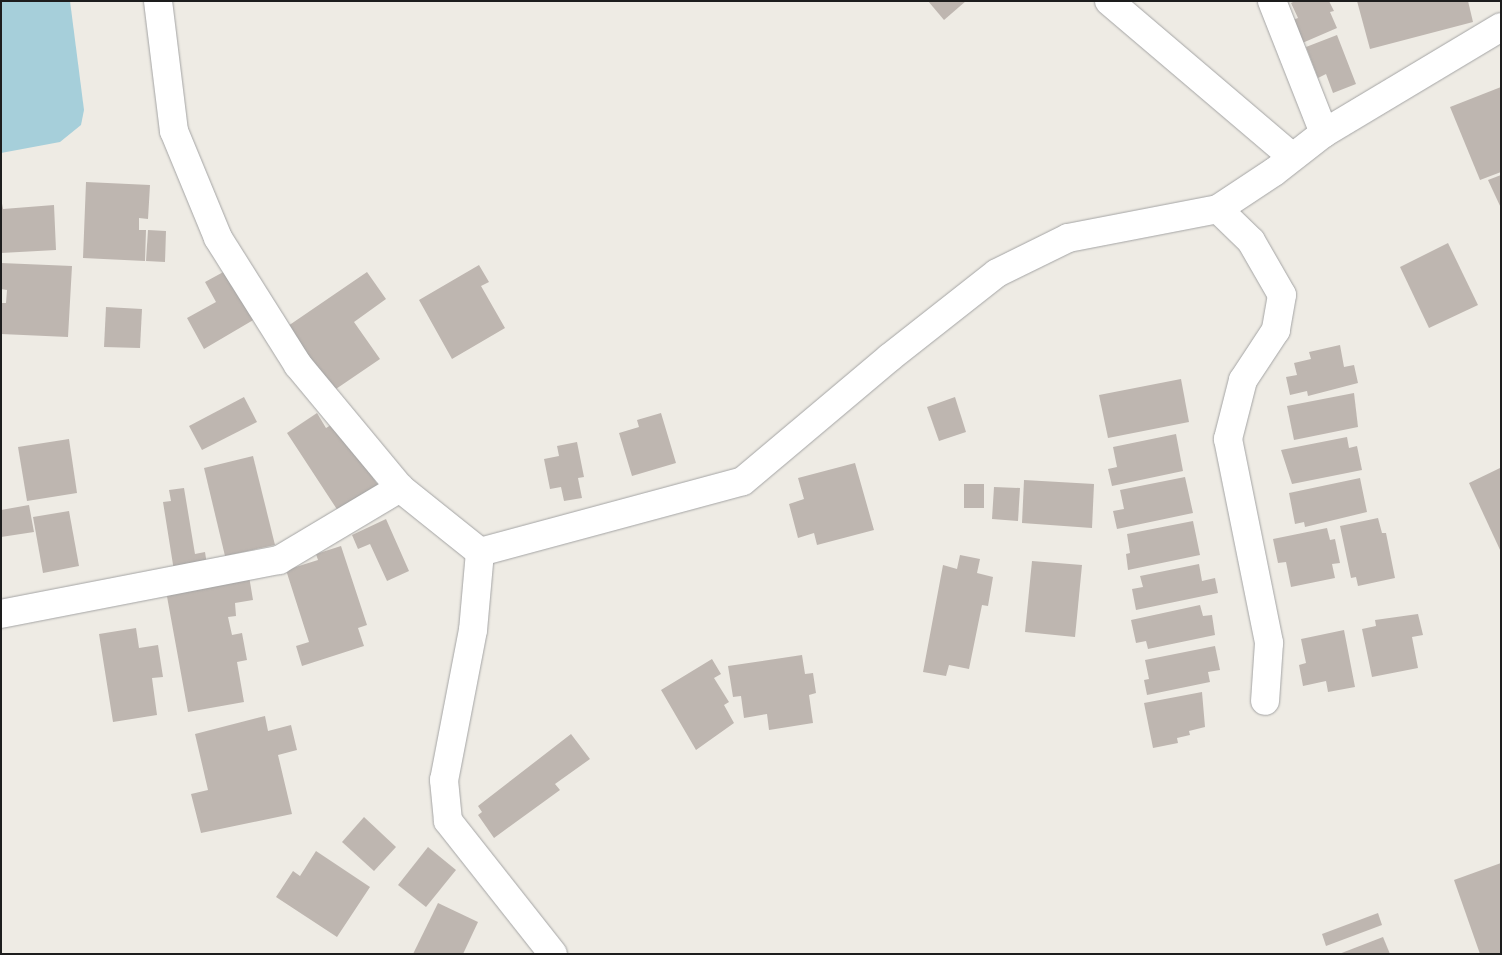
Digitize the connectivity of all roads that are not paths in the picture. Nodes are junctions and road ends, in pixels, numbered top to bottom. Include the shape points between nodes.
1 (158, 1) edge
2 (1109, 1) edge
3 (1272, 1) edge
4 (1501, 27) edge
5 (1324, 132) junction
6 (1291, 156) junction
7 (1218, 209) junction
8 (400, 488) junction
9 (480, 552) junction
10 (1, 614) edge
11 (1265, 701) dead end
12 (553, 954) edge

1 - 8 street via 174,131 218,238 298,365
2 - 6 street
3 - 5 street
4 - 5 street
5 - 6 street
6 - 7 street via 1274,172
7 - 9 street via 1068,238 997,273 743,480
7 - 11 street via 1251,241 1282,295 1276,330 1243,380 1228,439 1269,643
8 - 9 street
8 - 10 street via 279,560
9 - 12 street via 473,630 444,780 448,821

